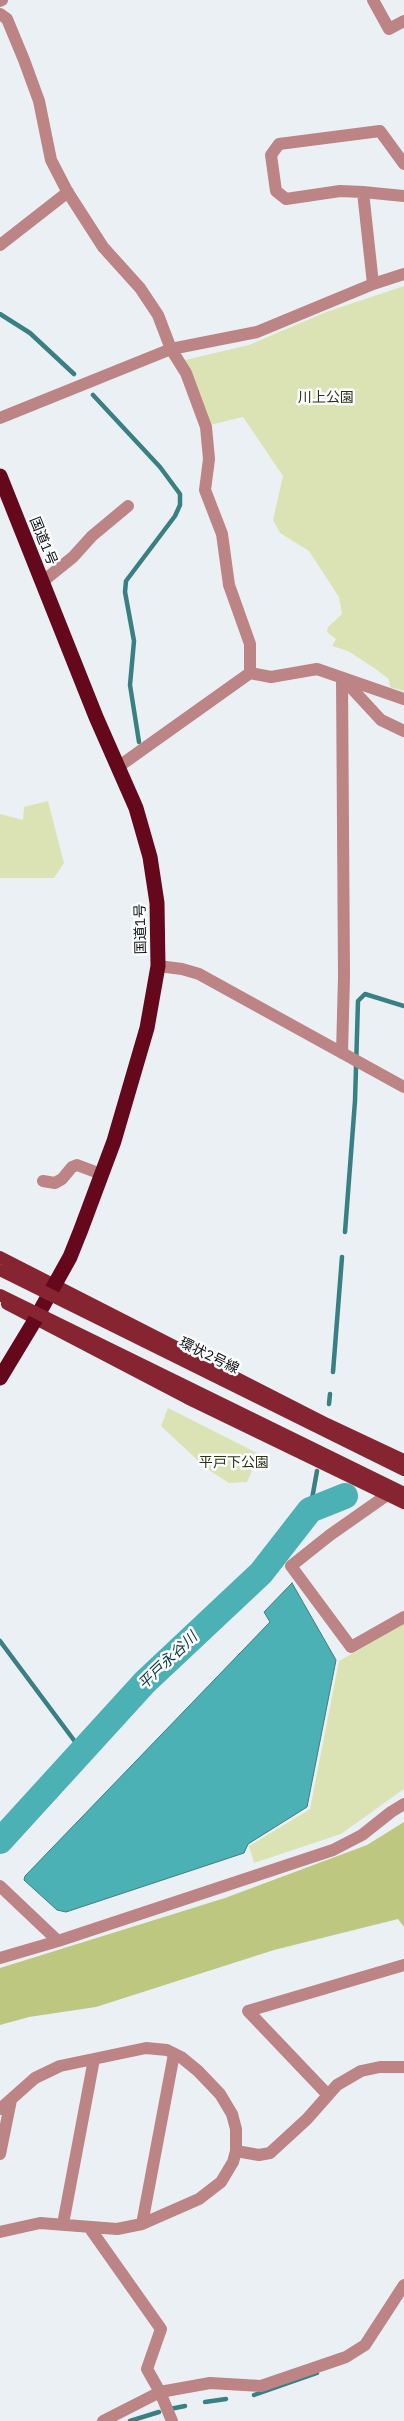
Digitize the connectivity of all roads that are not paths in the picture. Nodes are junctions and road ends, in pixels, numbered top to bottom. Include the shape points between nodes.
1 (373, 0) edge
2 (2, 19) edge
3 (404, 21) edge
4 (404, 164) edge
5 (68, 192) junction
6 (363, 192) junction
7 (404, 196) edge
8 (0, 245) edge
9 (404, 274) edge
10 (373, 284) junction
11 (171, 349) junction
12 (0, 418) edge
13 (0, 476) edge
14 (128, 506) dead end
15 (42, 582) junction
16 (250, 673) junction
17 (342, 678) junction
18 (404, 700) edge
19 (404, 731) edge
20 (118, 767) junction
21 (158, 966) junction
22 (342, 1053) junction
23 (404, 1087) edge
24 (101, 1174) junction
25 (43, 1181) dead end
26 (0, 1257) edge
27 (0, 1270) edge
28 (54, 1285) junction
29 (0, 1295) edge
30 (0, 1301) edge
31 (35, 1320) junction
32 (0, 1378) edge
33 (404, 1460) edge
34 (404, 1470) edge
35 (404, 1493) edge
36 (387, 1495) junction
37 (404, 1503) edge
38 (404, 1617) edge
39 (404, 1804) edge
40 (0, 1886) edge
41 (58, 1941) junction
42 (0, 1958) edge
43 (404, 1965) edge
44 (174, 2054) junction
45 (94, 2059) junction
46 (404, 2067) edge
47 (328, 2095) junction
48 (11, 2100) junction
49 (0, 2109) edge
50 (236, 2151) junction
51 (0, 2154) edge
52 (63, 2224) junction
53 (142, 2224) junction
54 (89, 2228) junction
55 (0, 2232) edge
56 (404, 2285) edge
57 (160, 2392) junction
58 (103, 2421) edge
59 (172, 2421) edge

1 - 3 street via 389,29
2 - 5 street via 39,101 51,160
4 - 6 street via 380,131 278,144 271,155 276,192 286,199 340,191
5 - 8 street
5 - 11 street via 103,247 140,288 158,314
6 - 7 street
6 - 10 street
9 - 10 street
10 - 11 street via 258,332
11 - 12 street
11 - 16 street via 187,367 206,427 208,459 205,490 222,534 229,585 250,644
13 - 15 highway, 国道1号
14 - 15 street
15 - 20 highway, 国道1号
16 - 17 street via 271,677 317,670
16 - 20 street
17 - 18 street
17 - 19 street via 381,720
17 - 22 street
20 - 21 highway, 国道1号 via 136,808 150,857 157,903
21 - 22 street via 199,974
21 - 24 highway, 国道1号 via 147,1028
22 - 23 street
24 - 25 street via 77,1165 55,1183
24 - 28 highway, 国道1号 via 80,1232
26 - 28 main road
27 - 34 main road, 環状2号線, bridge
28 - 31 highway, 国道1号
28 - 33 main road
29 - 35 main road, bridge
30 - 31 main road
31 - 32 highway, 国道1号
31 - 36 main road
36 - 37 main road
36 - 38 street via 291,1566 351,1646
39 - 41 street via 362,1835 333,1850
40 - 41 street
41 - 42 street
43 - 47 street via 248,2012
44 - 45 street via 146,2048
44 - 50 street via 198,2070 220,2094 232,2114
44 - 53 street
45 - 48 street via 60,2066 35,2078
45 - 52 street
46 - 47 street via 361,2071 337,2085
47 - 50 street via 270,2153 260,2155
48 - 49 street
48 - 51 street
50 - 53 street via 229,2169 214,2188 199,2199
52 - 54 street
52 - 55 street via 40,2223
53 - 54 street via 117,2229
54 - 57 street via 161,2329 147,2370
56 - 57 street via 364,2345 346,2357 261,2386 210,2383
57 - 58 street
57 - 59 street

